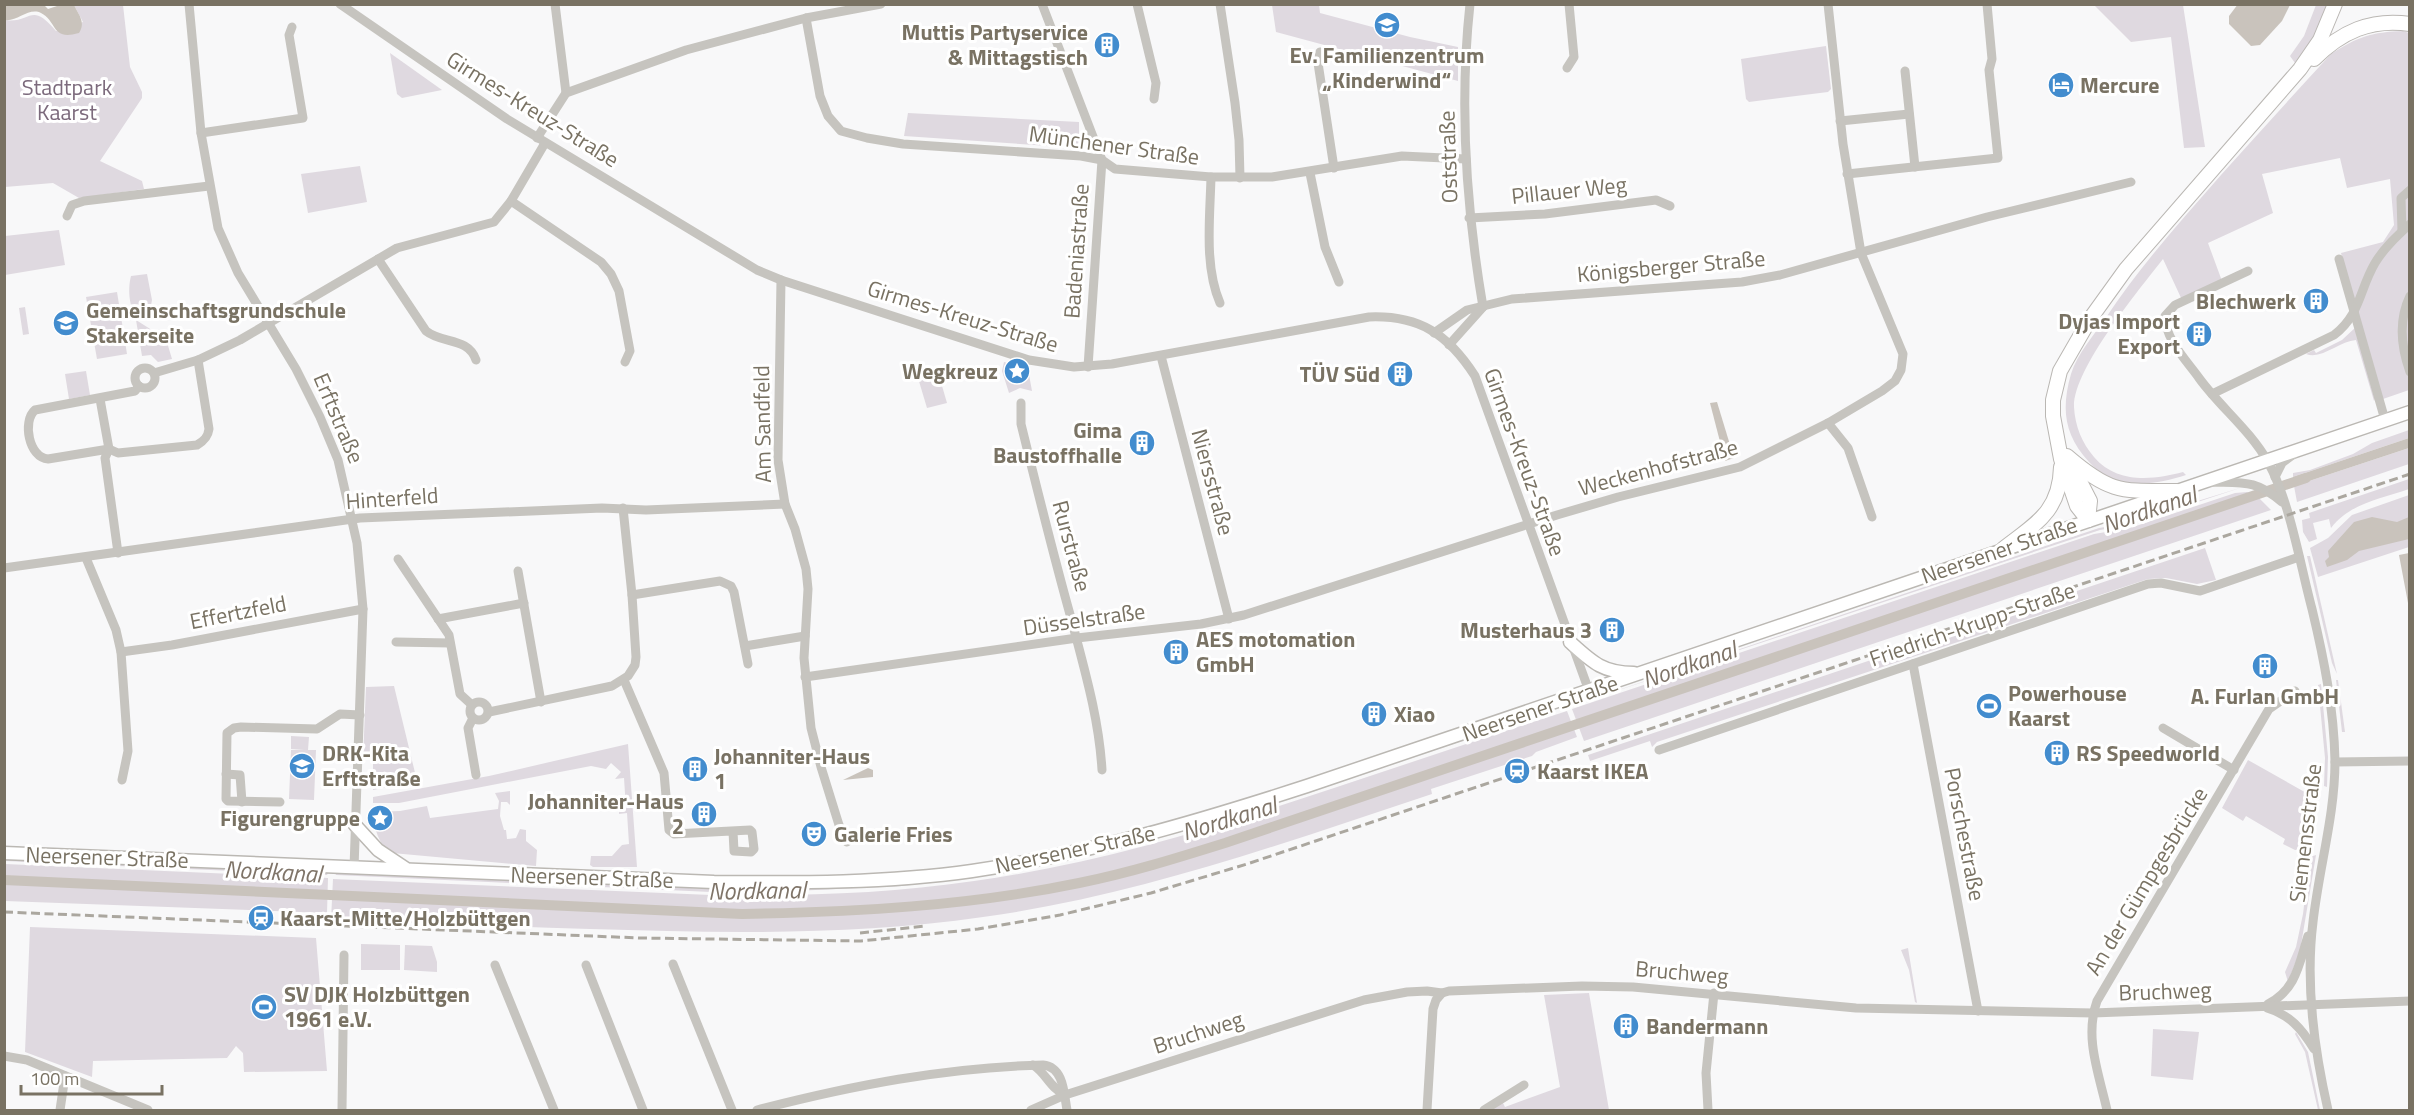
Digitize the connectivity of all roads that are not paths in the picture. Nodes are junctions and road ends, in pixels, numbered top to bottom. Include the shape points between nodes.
1 (189, 4) edge
2 (340, 4) edge
3 (555, 4) edge
4 (881, 4) edge
5 (1042, 4) edge
6 (1137, 4) edge
7 (1220, 4) edge
8 (1470, 4) edge
9 (1569, 4) edge
10 (1828, 4) edge
11 (1987, 4) edge
12 (2335, 4) edge
13 (806, 18) junction
14 (2409, 24) edge
15 (292, 27) dead end
16 (1320, 52) dead end
17 (1567, 68) dead end
18 (2300, 69) junction
19 (1905, 71) dead end
20 (566, 93) junction
21 (1154, 99) dead end
22 (1909, 114) junction
23 (1840, 122) junction
24 (201, 133) junction
25 (541, 140) junction
26 (1466, 159) junction
27 (1102, 160) junction
28 (1915, 167) junction
29 (1334, 168) junction
30 (1310, 173) junction
31 (1847, 174) junction
32 (1211, 177) junction
33 (1240, 178) junction
34 (2131, 182) dead end
35 (209, 186) junction
36 (2409, 190) edge
37 (511, 201) junction
38 (1670, 206) dead end
39 (67, 216) dead end
40 (1469, 218) junction
41 (2406, 227) edge
42 (1861, 253) junction
43 (378, 259) junction
44 (2339, 259) dead end
45 (2248, 272) dead end
46 (781, 280) junction
47 (1339, 282) dead end
48 (2409, 296) edge
49 (1220, 303) dead end
50 (1483, 307) junction
51 (2354, 314) junction
52 (269, 323) junction
53 (1434, 333) junction
54 (1449, 345) junction
55 (1161, 356) junction
56 (198, 360) junction
57 (476, 360) dead end
58 (625, 362) dead end
59 (1088, 367) junction
60 (2409, 372) edge
61 (154, 373) junction
62 (139, 386) junction
63 (2211, 394) junction
64 (100, 399) junction
65 (1021, 403) dead end
66 (2409, 412) edge
67 (2385, 420) junction
68 (1828, 423) junction
69 (110, 449) junction
70 (2298, 450) junction
71 (2064, 458) junction
72 (2267, 460) junction
73 (2275, 477) junction
74 (2204, 482) junction
75 (2177, 491) junction
76 (785, 504) junction
77 (2284, 504) junction
78 (622, 508) junction
79 (1872, 517) dead end
80 (352, 519) junction
81 (2088, 520) junction
82 (1527, 524) junction
83 (2003, 549) junction
84 (118, 553) junction
85 (2299, 557) junction
86 (86, 558) junction
87 (398, 559) dead end
88 (4, 568) edge
89 (518, 571) dead end
90 (632, 596) junction
91 (524, 603) junction
92 (363, 609) junction
93 (438, 619) junction
94 (1229, 619) junction
95 (805, 636) junction
96 (1077, 638) junction
97 (396, 642) dead end
98 (1570, 642) junction
99 (450, 643) junction
100 (745, 646) junction
101 (121, 652) junction
102 (748, 664) dead end
103 (1913, 664) junction
104 (1641, 673) junction
105 (805, 676) junction
106 (624, 680) junction
107 (1588, 691) junction
108 (2295, 691) dead end
109 (542, 702) junction
110 (472, 705) junction
111 (489, 712) junction
112 (360, 715) junction
113 (473, 718) junction
114 (2163, 728) dead end
115 (1659, 750) dead end
116 (2409, 761) edge
117 (2335, 762) junction
118 (1101, 770) dead end
119 (2234, 770) junction
120 (226, 774) junction
121 (476, 775) dead end
122 (122, 780) dead end
123 (242, 801) junction
124 (279, 802) dead end
125 (355, 825) junction
126 (733, 831) dead end
127 (847, 842) dead end
128 (4, 853) edge
129 (354, 868) junction
130 (409, 870) junction
131 (2313, 923) junction
132 (344, 955) dead end
133 (673, 964) dead end
134 (495, 965) dead end
135 (586, 965) dead end
136 (1442, 993) junction
137 (1714, 993) junction
138 (2409, 1001) edge
139 (2311, 1004) junction
140 (2263, 1006) junction
141 (1978, 1011) junction
142 (2093, 1012) junction
143 (2317, 1053) junction
144 (4, 1056) edge
145 (65, 1076) junction
146 (1524, 1085) dead end
147 (1065, 1095) junction
148 (60, 1110) edge
149 (148, 1110) edge
150 (342, 1110) edge
151 (554, 1110) edge
152 (643, 1110) edge
153 (732, 1110) edge
154 (762, 1110) edge
155 (1031, 1110) edge
156 (1067, 1110) edge
157 (1427, 1110) edge
158 (1484, 1110) edge
159 (1708, 1110) edge
160 (2107, 1110) edge
161 (2328, 1110) edge

1 - 24 street, Erftstraße
2 - 25 street, Girmes-Kreuz-Straße
3 - 20 street
4 - 13 street
5 - 27 street, Badeniastraße
6 - 21 street via 1156,83
7 - 33 street via 1235,103
8 - 26 street, Oststraße via 1465,52
9 - 17 street via 1574,57
10 - 23 street
11 - 28 street via 1998,158
12 - 18 highway via 2320,40
13 - 20 street via 687,50
13 - 27 street, Münchener Straße via 820,96 828,116 841,131 903,144
14 - 18 highway via 2359,27 2343,34
15 - 24 street via 289,35 303,118
16 - 29 street via 1318,63
18 - 71 highway via 2126,269 2090,319 2056,384 2053,416
19 - 22 street
20 - 25 street
22 - 23 street
22 - 28 street
23 - 31 street
24 - 35 street, Erftstraße
25 - 37 street
25 - 46 street, Girmes-Kreuz-Straße via 742,262
26 - 29 street, Münchener Straße via 1402,156
26 - 40 street, Oststraße
27 - 32 street, Münchener Straße via 1115,169
27 - 59 street, Badeniastraße
28 - 31 street
29 - 30 street, Münchener Straße
30 - 33 street, Münchener Straße
30 - 47 street via 1325,247
31 - 42 street
32 - 33 street, Münchener Straße
32 - 49 street via 1213,286
34 - 42 street, Königsberger Straße
35 - 39 street via 75,203
35 - 52 street, Erftstraße via 223,242
36 - 41 street via 2400,204
37 - 43 street via 494,222 409,244
37 - 58 street via 601,262 611,274 619,291 630,351
38 - 40 street, Pillauer Weg via 1656,200 1545,214
40 - 50 street, Oststraße
41 - 51 street via 2375,263
42 - 50 street, Königsberger Straße via 1754,280 1527,298
42 - 68 street, Weckenhofstraße via 1903,354 1900,370 1895,381 1882,391
43 - 52 street
43 - 57 street via 426,331 467,346
44 - 51 street
45 - 63 street via 2175,305 2165,316 2167,330
46 - 59 street, Girmes-Kreuz-Straße via 1029,360
46 - 76 street, Am Sandfeld via 778,460
48 - 60 street via 2402,320 2402,340
50 - 53 street, Königsberger Straße via 1467,310
50 - 54 street
51 - 63 street via 2334,335
51 - 67 street
52 - 56 street
52 - 80 street, Erftstraße via 320,417 338,460
53 - 54 street, Girmes-Kreuz-Straße
53 - 55 street, Girmes-Kreuz-Straße via 1408,319 1369,316
54 - 82 street, Girmes-Kreuz-Straße via 1471,369 1479,386
55 - 59 street, Girmes-Kreuz-Straße
55 - 94 street, Niersstraße
56 - 61 street
56 - 69 street via 209,429 207,438 197,445 118,453
61 - 62 street via 152,385
61 - 62 street via 146,368 138,370 135,380
62 - 64 street via 135,391
63 - 72 street
64 - 69 street
64 - 69 street via 32,411 28,422 33,448 36,455 45,459
65 - 96 street, Rurstraße via 1021,424
66 - 67 main road, Neersener Straße
67 - 70 main road, Neersener Straße
68 - 79 street via 1848,448
68 - 82 street, Weckenhofstraße via 1730,470
69 - 84 street via 105,458
70 - 72 main road, Neersener Straße
70 - 73 street via 2282,463
71 - 75 highway via 2108,486 2130,491
71 - 81 highway via 2077,506
71 - 83 highway via 2052,506
72 - 73 street, Siemensstraße
72 - 74 main road, Neersener Straße
73 - 77 street, Siemensstraße
74 - 75 main road, Neersener Straße
74 - 77 street via 2255,484
75 - 81 main road, Neersener Straße
76 - 78 street, Hinterfeld
76 - 95 street, Am Sandfeld via 806,569
77 - 85 street, Siemensstraße
78 - 80 street, Hinterfeld
78 - 90 street
80 - 84 street, Hinterfeld
80 - 92 street, Erftstraße
81 - 83 main road, Neersener Straße
82 - 94 street, Düsselstraße
82 - 98 street, Girmes-Kreuz-Straße
83 - 104 main road, Neersener Straße
84 - 86 street, Hinterfeld
85 - 103 street, Friedrich-Krupp-Straße via 2200,591 2148,584
85 - 117 street, Siemensstraße via 2328,680
86 - 88 street, Hinterfeld
86 - 101 street
87 - 93 street
89 - 91 street
90 - 100 street via 726,582 734,591
90 - 106 street via 635,665
91 - 93 street
91 - 109 street
92 - 101 street, Effertzfeld
92 - 112 street, Erftstraße
93 - 99 street
94 - 96 street, Düsselstraße
95 - 100 street
95 - 105 street, Am Sandfeld
96 - 105 street, Düsselstraße
96 - 118 street, Rurstraße via 1100,742
97 - 99 street
98 - 104 main road via 1610,672
98 - 107 street, Girmes-Kreuz-Straße
99 - 110 street via 460,694
100 - 102 street
101 - 122 street via 128,752
103 - 115 street, Friedrich-Krupp-Straße
103 - 141 street, Porschestraße
104 - 107 main road, Neersener Straße
105 - 127 street via 816,752
106 - 109 street
106 - 126 street via 664,773 669,830 674,834
107 - 130 main road, Neersener Straße via 1185,825 1091,849 972,871 902,879 782,883
108 - 119 street, An der Gümpgesbrücke via 2269,709
109 - 111 street
110 - 111 street via 483,702
110 - 113 street
111 - 113 street via 484,719
112 - 120 street via 340,714 318,729 234,728 226,735
112 - 125 street, Erftstraße
113 - 121 street via 468,728
114 - 119 street, An der Gümpgesbrücke
116 - 117 street
117 - 131 street, Siemensstraße
119 - 142 street, An der Gümpgesbrücke
120 - 123 street via 240,775
120 - 123 street via 226,799
123 - 124 street
125 - 129 street, Erftstraße
125 - 130 main road via 378,850
128 - 129 main road, Neersener Straße
129 - 130 main road, Neersener Straße
131 - 139 street, Siemensstraße
131 - 140 street via 2291,986
132 - 150 street
133 - 153 street
134 - 151 street
135 - 152 street
136 - 137 street, Bruchweg via 1589,986
136 - 147 street, Bruchweg via 1407,992 1364,1000
136 - 157 street via 1433,1009
137 - 141 street, Bruchweg via 1856,1008
137 - 159 street via 1706,1072
138 - 139 street, Bruchweg
139 - 140 street, Bruchweg
139 - 143 street, Siemensstraße
140 - 142 street, Bruchweg
140 - 143 street via 2289,1018
141 - 142 street, Bruchweg
142 - 160 street via 2091,1043
143 - 161 street, Siemensstraße
144 - 145 street via 27,1060
145 - 148 street
145 - 149 street
146 - 158 street
147 - 154 street via 1055,1069 1033,1065 954,1071 862,1085
147 - 155 street, Bruchweg
147 - 156 street

